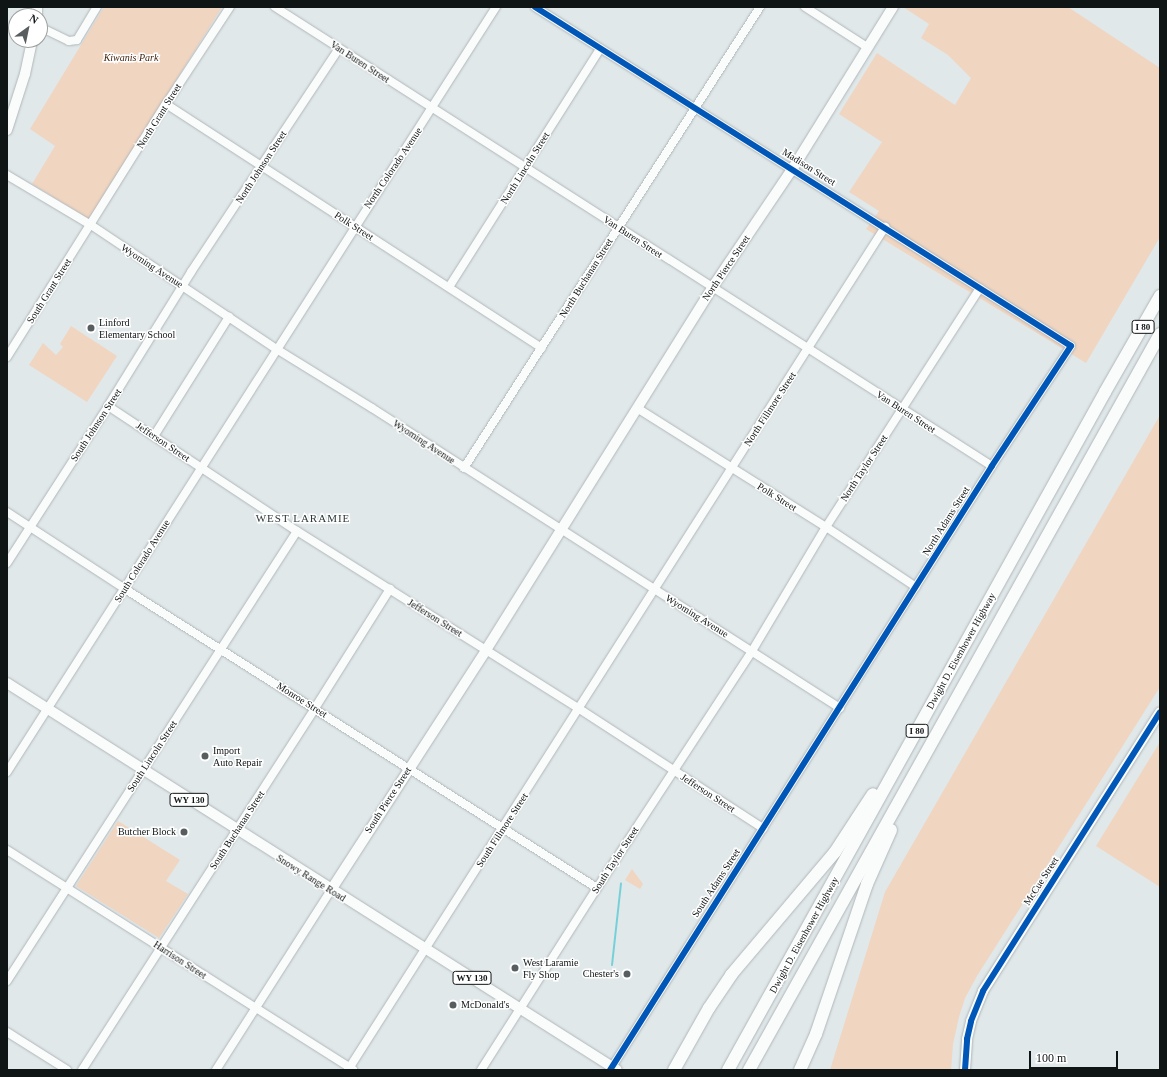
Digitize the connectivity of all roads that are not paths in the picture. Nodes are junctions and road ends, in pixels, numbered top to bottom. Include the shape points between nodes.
1 (97, 7) edge
2 (230, 7) edge
3 (275, 7) edge
4 (496, 7) edge
5 (535, 7) edge
6 (760, 7) edge
7 (805, 7) edge
8 (893, 7) edge
9 (48, 31) edge
10 (867, 47) junction
11 (30, 48) edge
12 (339, 48) junction
13 (600, 49) junction
14 (166, 104) junction
15 (696, 108) junction
16 (432, 109) junction
17 (7, 130) edge
18 (261, 166) junction
19 (525, 167) junction
20 (793, 168) junction
21 (7, 175) edge
22 (90, 225) junction
23 (354, 226) junction
24 (885, 227) junction
25 (617, 228) junction
26 (182, 286) junction
27 (449, 287) junction
28 (712, 288) junction
29 (980, 288) junction
30 (1160, 296) edge
31 (229, 317) junction
32 (1160, 334) edge
33 (10, 345) edge
34 (1071, 346) joint
35 (542, 348) junction
36 (808, 349) junction
37 (278, 350) junction
38 (7, 357) edge
39 (108, 406) junction
40 (637, 408) junction
41 (902, 409) junction
42 (154, 436) junction
43 (992, 466) junction
44 (201, 468) junction
45 (464, 468) junction
46 (732, 469) junction
47 (7, 512) edge
48 (30, 527) junction
49 (826, 527) junction
50 (559, 529) junction
51 (297, 531) junction
52 (7, 563) edge
53 (916, 587) junction
54 (125, 588) junction
55 (390, 589) junction
56 (654, 590) junction
57 (221, 649) junction
58 (486, 650) junction
59 (752, 651) junction
60 (7, 683) edge
61 (964, 686) junction
62 (931, 706) junction
63 (315, 708) junction
64 (578, 708) junction
65 (840, 708) junction
66 (47, 709) junction
67 (1160, 712) edge
68 (409, 768) junction
69 (142, 770) junction
70 (674, 771) junction
71 (7, 772) edge
72 (504, 827) junction
73 (763, 828) junction
74 (236, 830) junction
75 (7, 850) edge
76 (597, 888) junction
77 (67, 889) junction
78 (331, 890) junction
79 (161, 947) junction
80 (425, 949) junction
81 (7, 981) edge
82 (256, 1008) junction
83 (520, 1008) junction
84 (7, 1032) edge
85 (350, 1069) edge
86 (613, 1069) edge
87 (67, 1070) edge
88 (82, 1070) edge
89 (216, 1070) edge
90 (481, 1070) edge
91 (674, 1070) edge
92 (728, 1070) edge
93 (749, 1070) edge
94 (800, 1070) edge
95 (964, 1070) edge

1 - 9 street via 77,40 69,41
2 - 14 street, North Grant Street
3 - 12 street, Van Buren Street
4 - 16 street, North Colorado Avenue
5 - 13 street, Madison Street
6 - 15 street, North Buchanan Street
7 - 10 street
8 - 10 main road, North Pierce Street
10 - 20 main road, North Pierce Street
11 - 17 main road
12 - 16 street, Van Buren Street
12 - 18 street, North Johnson Street
13 - 15 street, Madison Street
13 - 19 street, North Lincoln Street
14 - 18 street, Polk Street
14 - 22 street, North Grant Street
15 - 20 street, Madison Street
15 - 25 street, North Buchanan Street
16 - 19 street, Van Buren Street
16 - 23 street, North Colorado Avenue
18 - 23 street, Polk Street
18 - 26 street, North Johnson Street
19 - 25 street, Van Buren Street
19 - 27 street, North Lincoln Street
20 - 24 street, Madison Street
20 - 28 main road, North Pierce Street
21 - 22 street, Wyoming Avenue
22 - 26 street, Wyoming Avenue
22 - 33 street, South Grant Street
23 - 27 street, Polk Street
23 - 37 street, North Colorado Avenue
24 - 29 street, Madison Street
24 - 36 street, North Fillmore Street
25 - 28 street, Van Buren Street
25 - 35 street, North Buchanan Street
26 - 31 street, Wyoming Avenue
26 - 39 street, South Johnson Street
27 - 35 street, Polk Street
28 - 36 street, Van Buren Street
28 - 40 main road, North Pierce Street
29 - 34 street, Madison Street
29 - 41 street, North Taylor Street
30 - 62 highway, Dwight D. Eisenhower Highway / I 80
31 - 37 street, Wyoming Avenue
31 - 42 street
32 - 61 highway, Dwight D. Eisenhower Highway / I 80
33 - 38 street, South Grant Street
34 - 43 street, North Adams Street
35 - 45 street, North Buchanan Street
36 - 41 street, Van Buren Street
36 - 46 street, North Fillmore Street
37 - 44 street, South Colorado Avenue
37 - 45 street, Wyoming Avenue
39 - 42 street, Jefferson Street
39 - 48 street, South Johnson Street
40 - 46 street, Polk Street
40 - 50 main road, North Pierce Street
41 - 43 street, Van Buren Street
41 - 49 street, North Taylor Street
42 - 44 street, Jefferson Street
43 - 53 street, North Adams Street
44 - 51 street, Jefferson Street
44 - 54 street, South Colorado Avenue
45 - 50 street, Wyoming Avenue
46 - 49 street, Polk Street
46 - 56 street, North Fillmore Street
47 - 48 street, Monroe Street
48 - 52 street, South Johnson Street
48 - 54 street, Monroe Street
49 - 53 street, Polk Street
49 - 59 street, North Taylor Street
50 - 56 street, Wyoming Avenue
50 - 58 main road, South Pierce Street
51 - 55 street, Jefferson Street
51 - 57 street, South Lincoln Street
53 - 65 street, North Adams Street
54 - 57 street, Monroe Street
54 - 66 street, South Colorado Avenue
55 - 58 street, Jefferson Street
55 - 63 street, South Buchanan Street
56 - 59 street, Wyoming Avenue
56 - 64 street, South Fillmore Street
57 - 63 street, Monroe Street
57 - 69 street, South Lincoln Street
58 - 64 street, Jefferson Street
58 - 68 main road, South Pierce Street
59 - 65 street, Wyoming Avenue
59 - 70 street, South Taylor Street
60 - 66 main road, Snowy Range Road / WY 130
61 - 93 highway, Dwight D. Eisenhower Highway / I 80
61 - 94 highway via 870,876 816,1034
62 - 91 highway via 835,852 731,975
62 - 92 highway, Dwight D. Eisenhower Highway / I 80
63 - 68 street, Monroe Street
63 - 74 street, South Buchanan Street
64 - 70 street, Jefferson Street
64 - 72 street, South Fillmore Street
65 - 73 street, South Adams Street
66 - 69 main road, Snowy Range Road / WY 130
66 - 71 street, South Colorado Avenue
67 - 95 main road, McCue Street via 983,991 969,1027
68 - 72 street, Monroe Street
68 - 78 main road, South Pierce Street
69 - 74 main road, Snowy Range Road / WY 130
69 - 77 street, South Lincoln Street
70 - 73 street, Jefferson Street
70 - 76 street, South Taylor Street
72 - 76 street, Monroe Street
72 - 80 street, South Fillmore Street
73 - 86 street, South Adams Street
74 - 78 main road, Snowy Range Road / WY 130
74 - 79 street, South Buchanan Street
75 - 77 street, Harrison Street
76 - 83 street, South Taylor Street
77 - 79 street, Harrison Street
77 - 81 street, South Lincoln Street
78 - 80 main road, Snowy Range Road / WY 130
78 - 82 street, South Pierce Street
79 - 82 street, Harrison Street
79 - 88 street, South Buchanan Street
80 - 83 main road, Snowy Range Road / WY 130
80 - 85 street, South Fillmore Street
82 - 85 street, Harrison Street
82 - 89 street, South Pierce Street
83 - 86 main road, Snowy Range Road / WY 130
83 - 90 street, South Taylor Street
84 - 87 street

